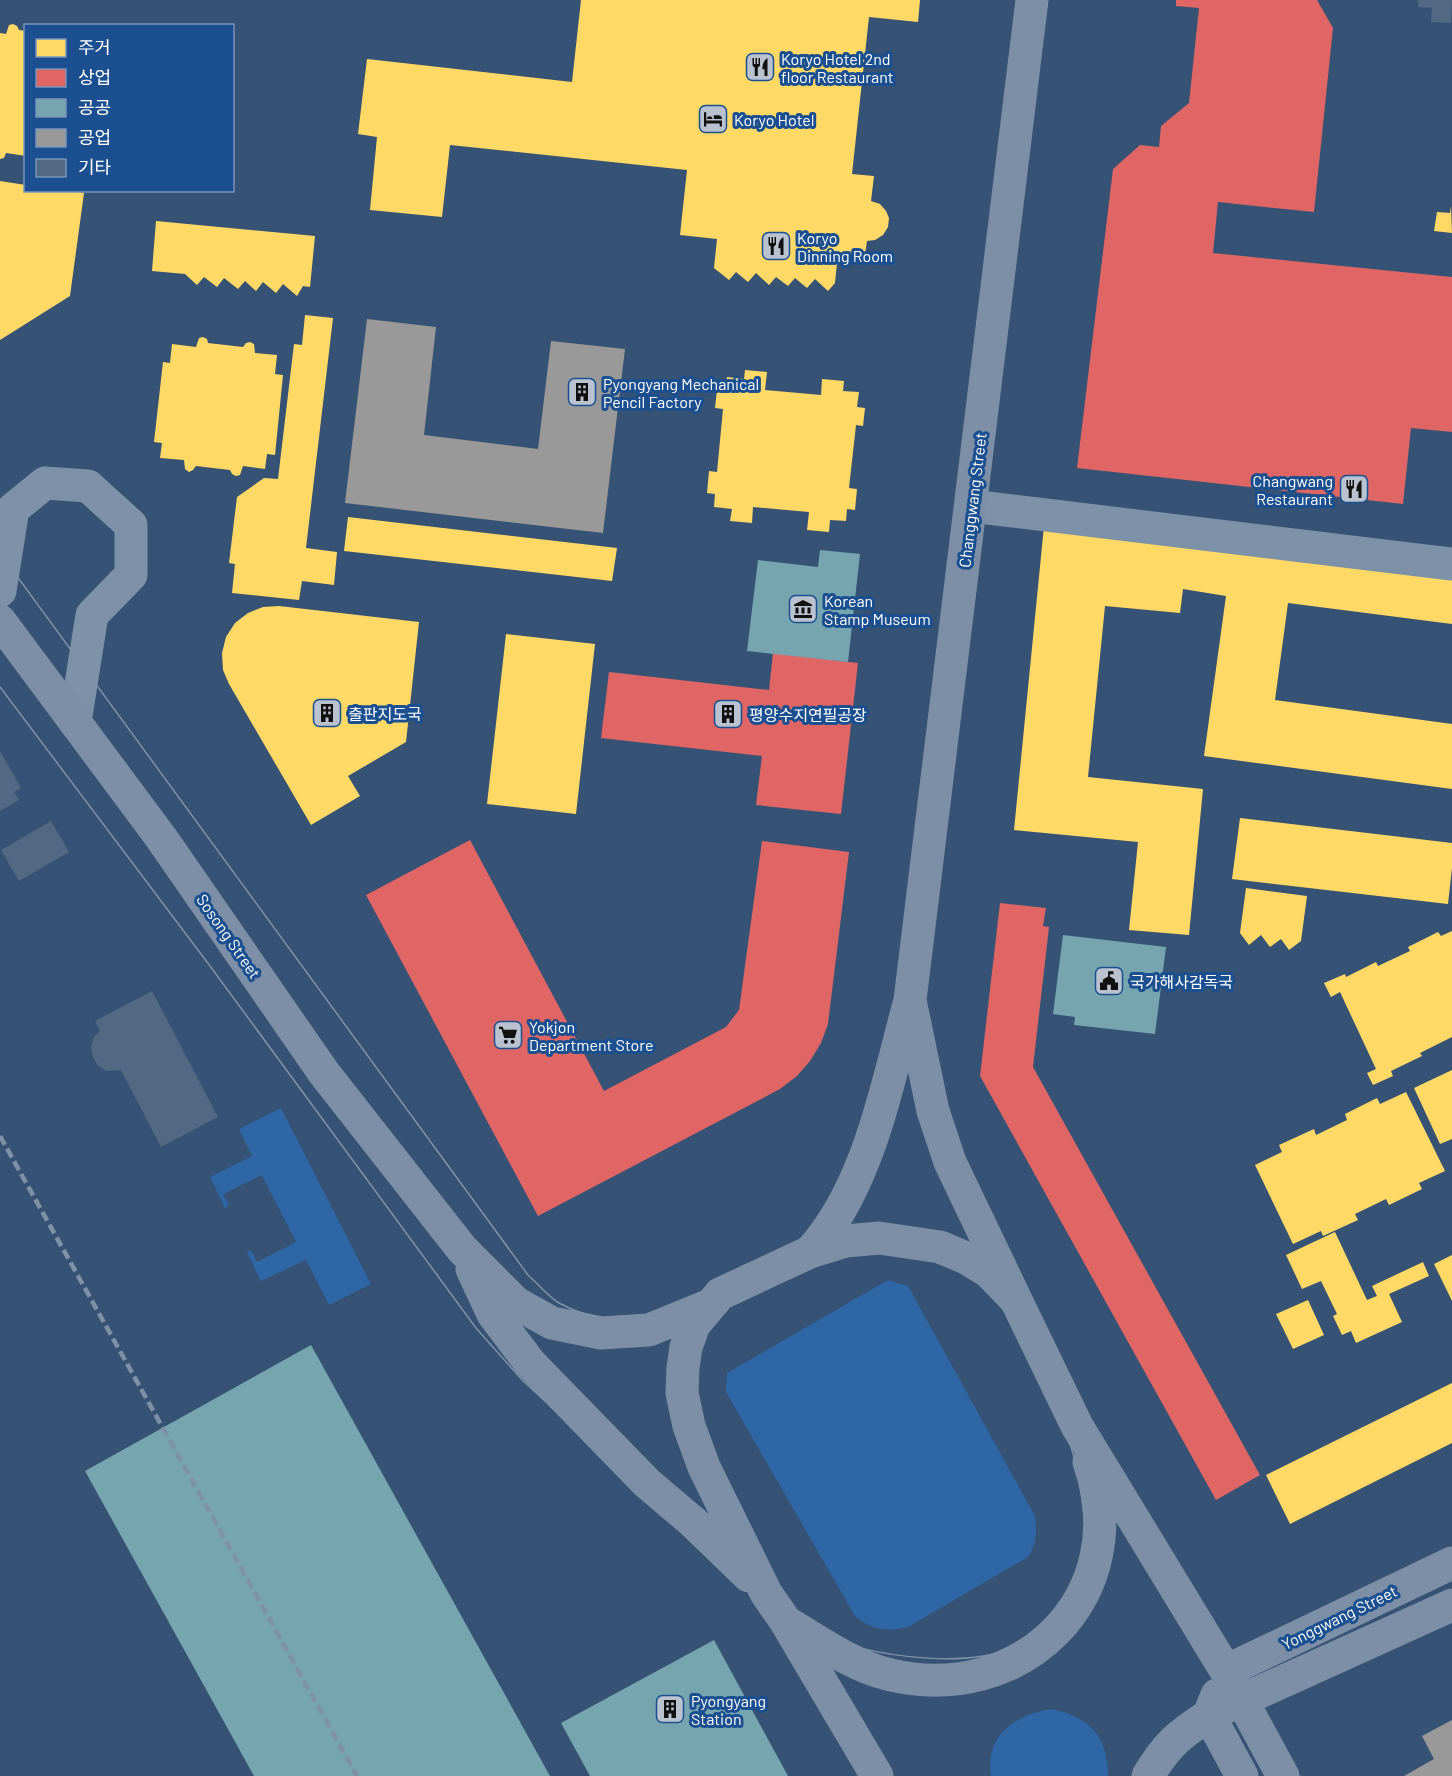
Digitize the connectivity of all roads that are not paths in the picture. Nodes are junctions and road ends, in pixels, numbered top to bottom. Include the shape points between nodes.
1 (1032, 0) edge
2 (971, 506) junction
3 (1452, 564) edge
4 (0, 591) edge
5 (0, 621) edge
6 (75, 722) junction
7 (910, 1000) junction
8 (462, 1249) junction
9 (810, 1252) junction
10 (1016, 1300) junction
11 (710, 1305) junction
12 (1077, 1426) junction
13 (1452, 1563) edge
14 (766, 1593) junction
15 (1452, 1605) edge
16 (786, 1622) junction
17 (1226, 1671) junction
18 (1243, 1701) junction
19 (1209, 1715) junction
20 (877, 1776) edge
21 (1148, 1776) edge
22 (1242, 1776) edge
23 (1282, 1776) edge

1 - 2 main road, Changgwang Street
2 - 3 street
2 - 7 main road, Changgwang Street
4 - 6 street via 13,509 45,483 88,486 131,525 131,574 92,615
5 - 6 main road, Sosong Street
6 - 8 main road, Sosong Street via 162,839 324,1073
7 - 9 main road via 874,1131 846,1201 826,1235
7 - 10 main road via 933,1111 950,1162
8 - 11 main road via 516,1303 552,1323 601,1333 649,1330
8 - 14 main road via 493,1314 530,1363 647,1483
9 - 10 main road via 846,1241 879,1238 940,1247 989,1272
9 - 11 main road via 720,1294
10 - 12 main road
11 - 14 main road via 694,1325 686,1347 682,1393 704,1467
12 - 16 main road via 1096,1483 1101,1534 1097,1559 1077,1605 1044,1643 1023,1658 974,1676 916,1679 886,1674 855,1661
12 - 17 main road
13 - 17 main road, Yonggwang Street
14 - 16 main road
15 - 18 main road
16 - 20 main road
17 - 18 main road
17 - 19 main road
18 - 19 main road
18 - 23 main road
19 - 21 main road via 1178,1736
19 - 22 main road

